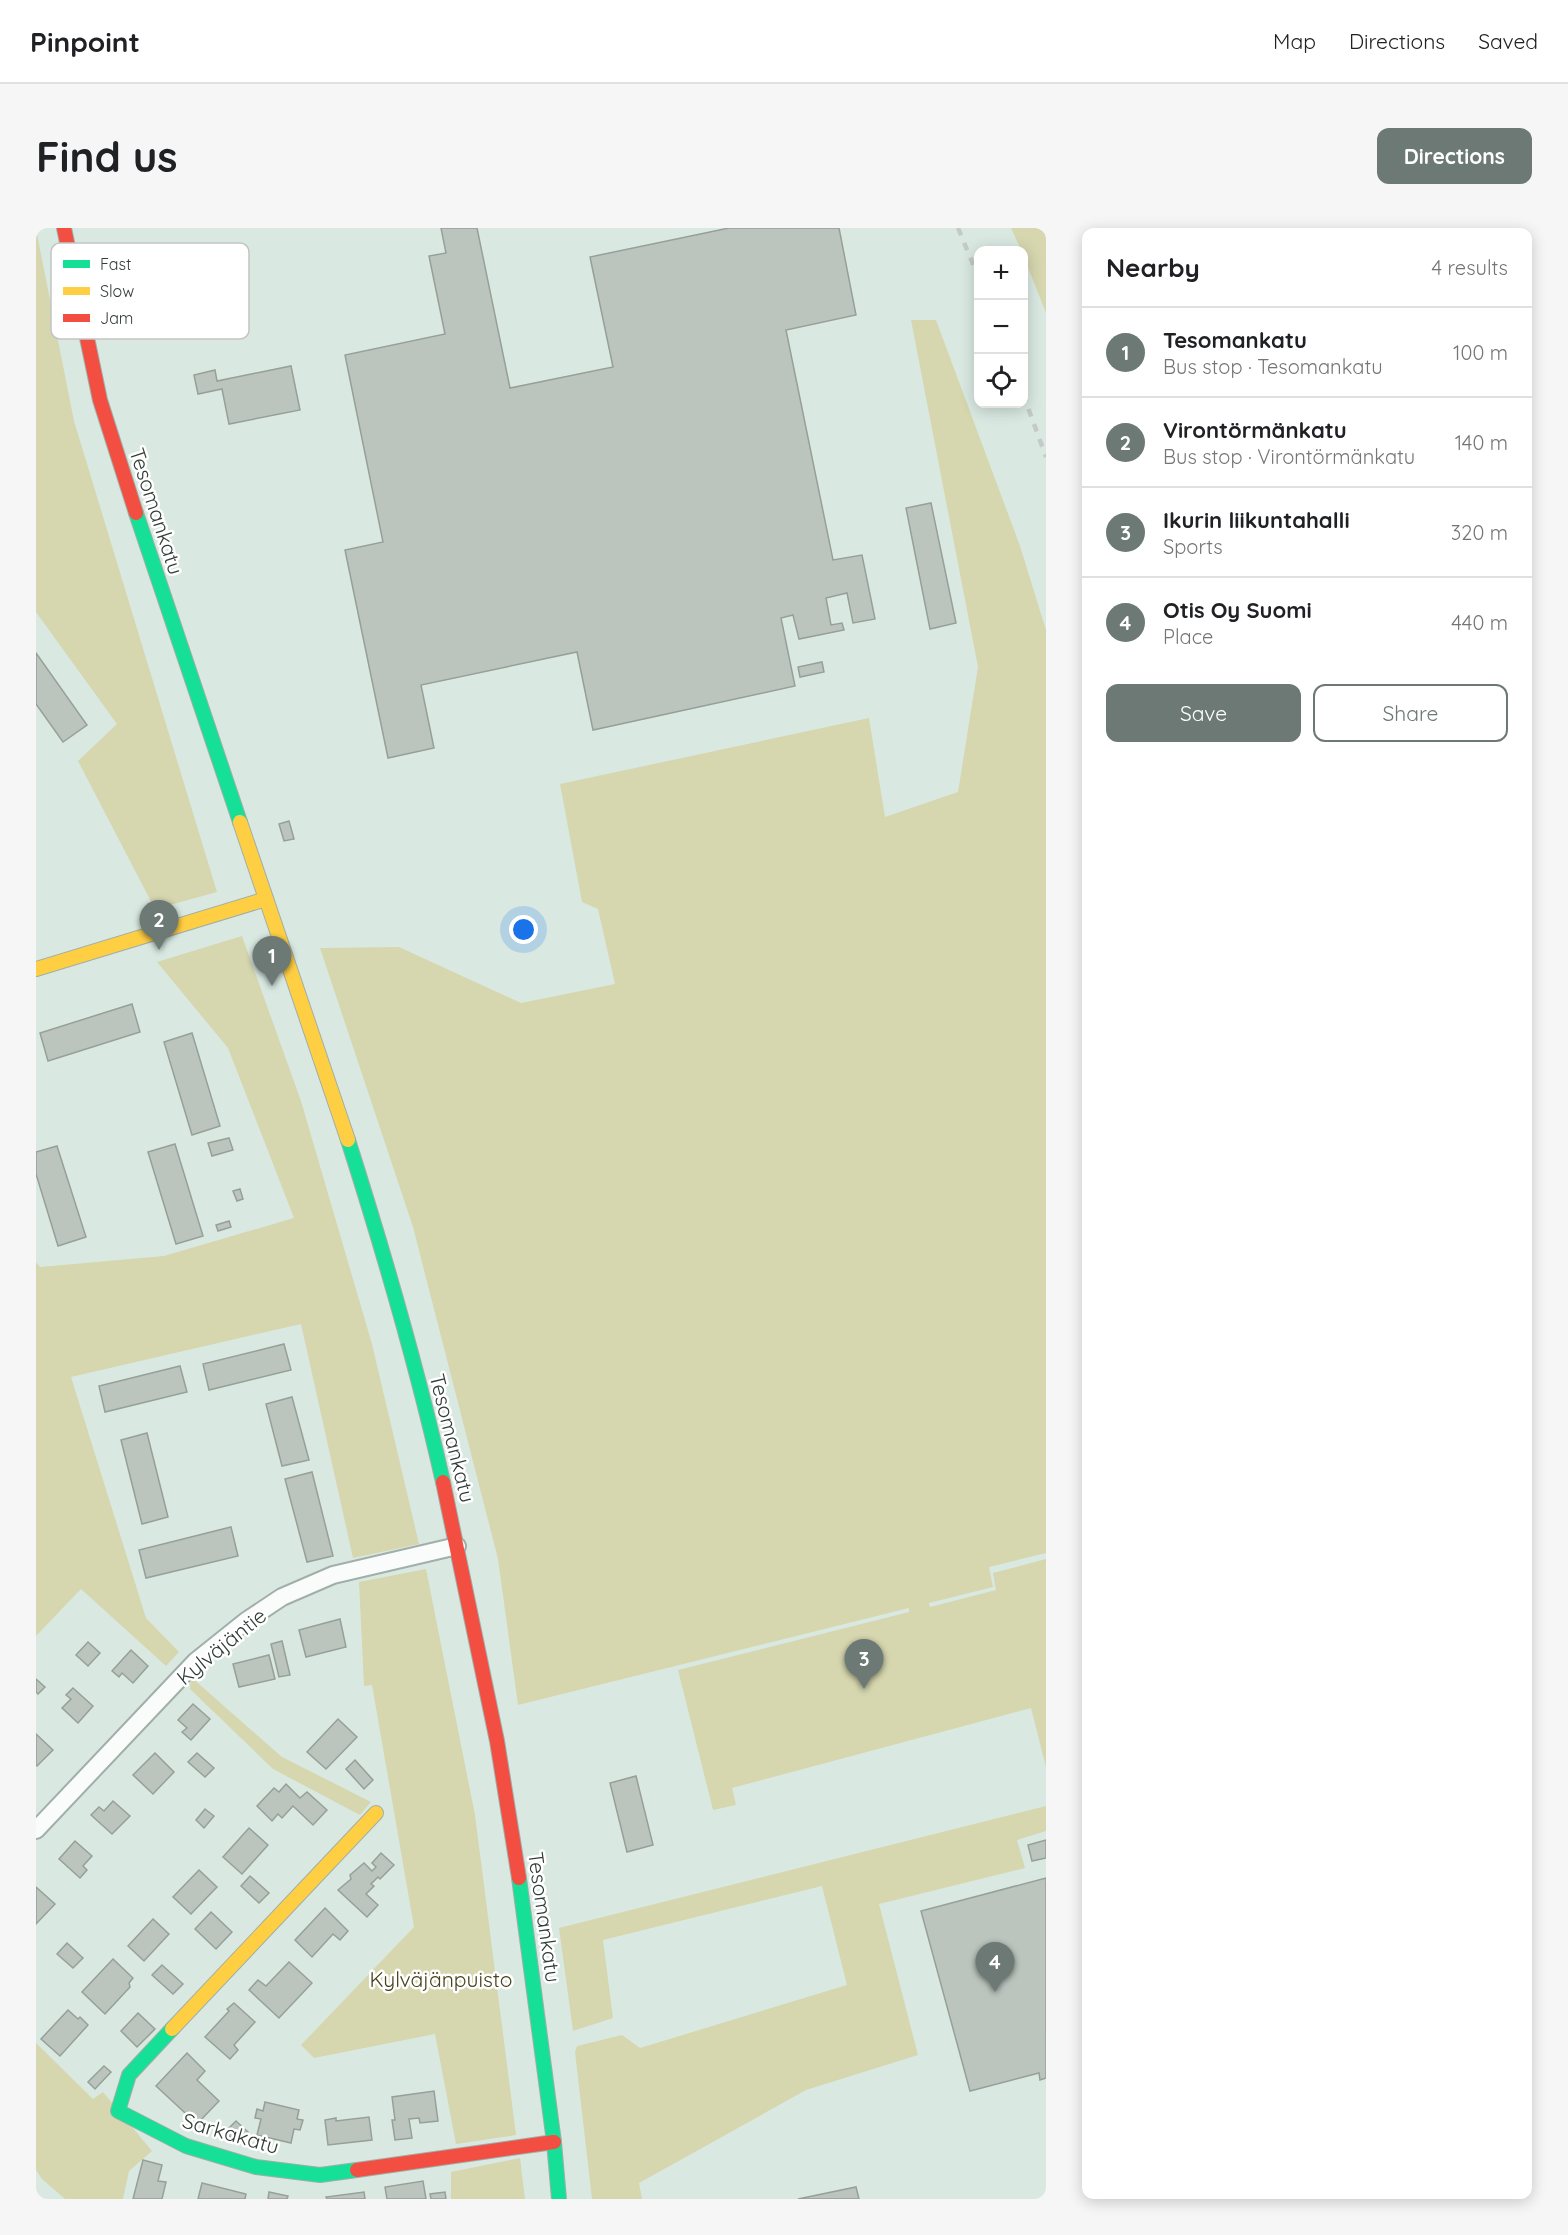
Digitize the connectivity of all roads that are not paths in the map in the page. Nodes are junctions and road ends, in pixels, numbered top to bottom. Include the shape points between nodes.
1 (64, 228) edge
2 (67, 243) edge
3 (87, 339) edge
4 (266, 898) junction
5 (36, 969) edge
6 (457, 1546) junction
7 (376, 1813) dead end
8 (36, 1830) edge
9 (554, 2142) junction
10 (560, 2199) edge

1 - 2 main road, Tesomankatu
3 - 4 main road, Tesomankatu via 100,400 152,565
4 - 5 main road
4 - 6 main road, Tesomankatu via 376,1228 430,1424
6 - 8 street, Kylväjäntie via 333,1575 282,1598 246,1621 196,1661
6 - 9 main road, Tesomankatu via 497,1741
7 - 9 main road, Sarkakatu via 129,2075 118,2111 186,2146 256,2167 320,2175
9 - 10 main road, Tesomankatu

